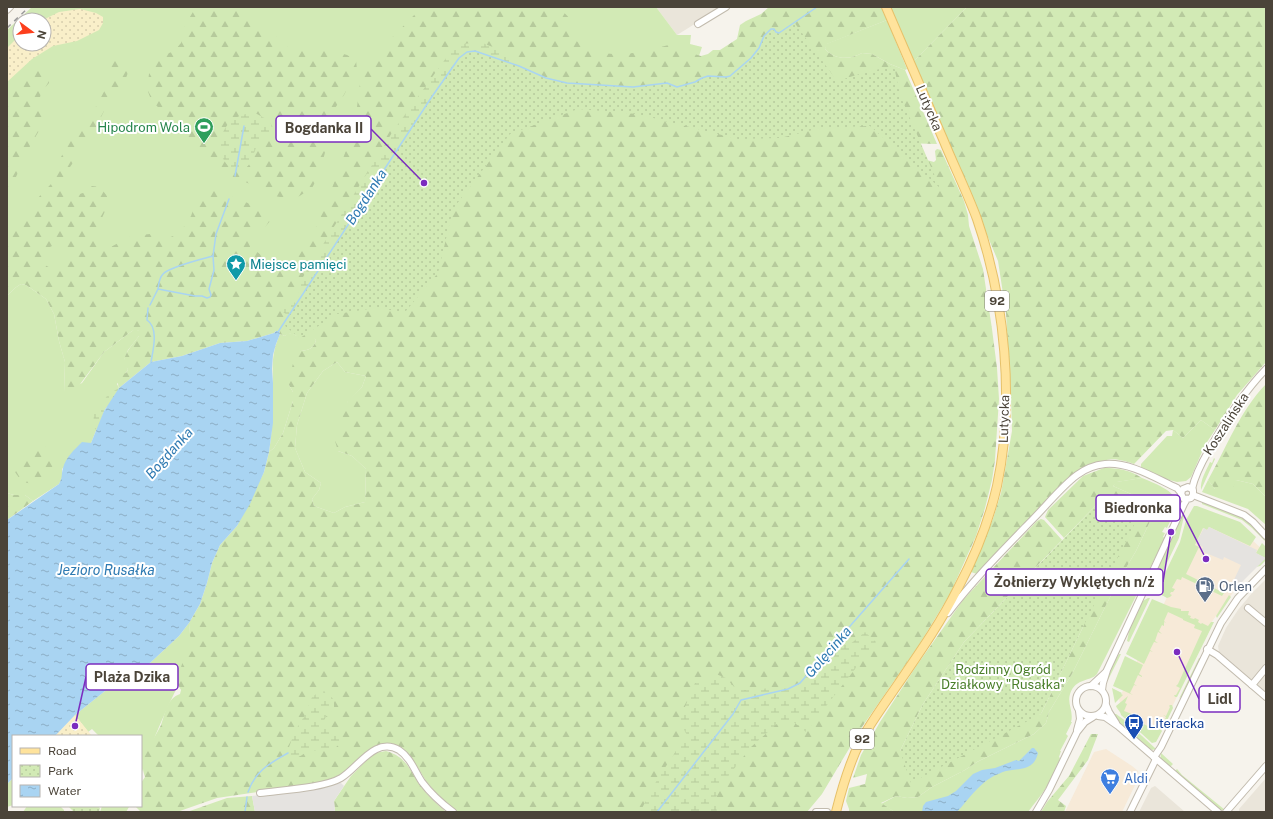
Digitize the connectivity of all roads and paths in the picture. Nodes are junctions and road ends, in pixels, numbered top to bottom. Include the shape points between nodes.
1 (10, 7) edge
2 (726, 7) edge
3 (886, 7) edge
4 (7, 10) edge
5 (698, 24) dead end
6 (1266, 369) edge
7 (1186, 493) junction
8 (1266, 536) edge
9 (1266, 569) edge
10 (966, 572) junction
11 (980, 575) junction
12 (1248, 608) dead end
13 (1266, 624) edge
14 (934, 630) junction
15 (1207, 649) junction
16 (1266, 668) edge
17 (1107, 670) junction
18 (1252, 685) junction
19 (1091, 686) junction
20 (1102, 690) junction
21 (1266, 697) edge
22 (1106, 705) junction
23 (1079, 710) junction
24 (1096, 716) junction
25 (1118, 726) junction
26 (1077, 732) junction
27 (1155, 758) junction
28 (1266, 766) edge
29 (260, 793) dead end
30 (453, 812) edge
31 (816, 812) edge
32 (827, 812) edge
33 (836, 812) edge
34 (1036, 812) edge
35 (1130, 812) edge
36 (1218, 812) edge
37 (1226, 812) edge

1 - 4 street
2 - 5 street
3 - 10 main road, Lutycka / 92 via 977,220 1000,314 1005,383 1003,451 991,506
6 - 7 street, Koszalińska via 1232,411
7 - 8 street via 1244,515
7 - 11 street via 1125,466 1103,464 1086,470 1072,479
7 - 17 street, Koszalińska
9 - 15 street via 1232,606
10 - 11 street via 973,577
10 - 14 main road, Lutycka / 92
11 - 14 street
12 - 13 street
14 - 33 main road, Lutycka / 92 via 861,741 849,769
15 - 18 street
15 - 27 street
16 - 18 street
17 - 19 street, Koszalińska
17 - 20 street, Koszalińska
18 - 21 street
19 - 20 street
19 - 23 street via 1078,694 1076,706
20 - 22 street
22 - 24 street
22 - 25 street
23 - 24 street via 1088,717
23 - 26 street
24 - 25 street via 1105,717
24 - 26 street via 1085,722
25 - 27 street
26 - 34 street
27 - 35 street
27 - 36 street
28 - 37 street
29 - 30 street via 339,780 372,752 384,747 394,748 404,754 426,788
31 - 32 street

